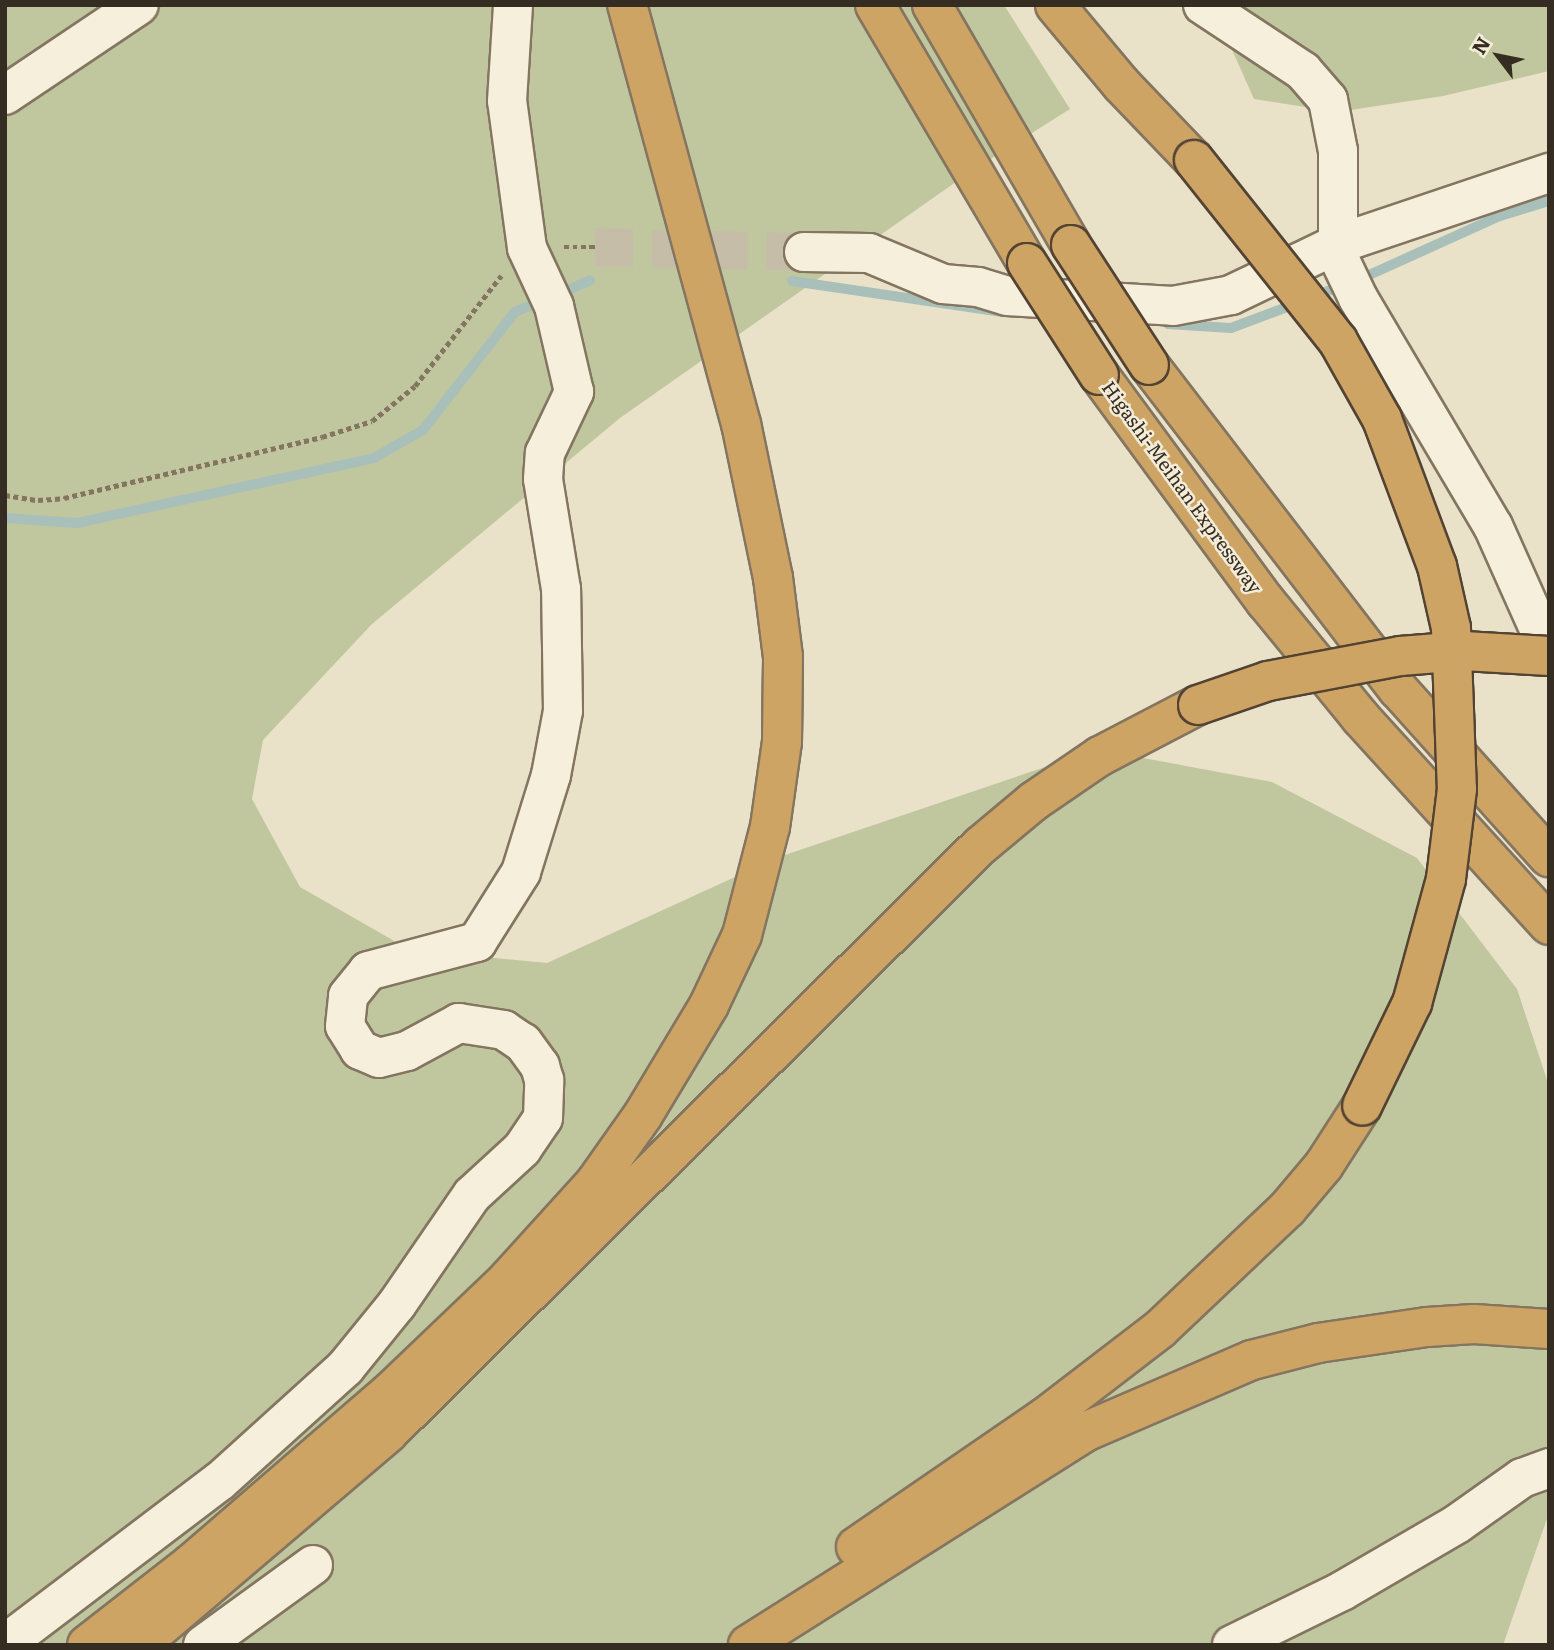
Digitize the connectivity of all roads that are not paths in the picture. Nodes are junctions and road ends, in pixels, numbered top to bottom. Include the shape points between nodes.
1 (139, 5) edge
2 (513, 5) edge
3 (627, 5) edge
4 (875, 5) edge
5 (932, 5) edge
6 (1055, 5) edge
7 (1203, 5) edge
8 (5, 95) edge
9 (1549, 173) edge
10 (1338, 250) junction
11 (804, 252) tunnel mouth
12 (1549, 641) edge
13 (1549, 656) edge
14 (1549, 857) edge
15 (1549, 925) edge
16 (1549, 1329) edge
17 (1549, 1468) edge
18 (313, 1565) dead end
19 (5, 1644) edge
20 (87, 1645) edge
21 (139, 1645) edge
22 (203, 1645) edge
23 (720, 1645) edge
24 (748, 1645) edge
25 (1232, 1645) edge

1 - 8 street
2 - 19 street via 507,101 530,258 554,306 574,393 545,453 543,479 561,589 563,711 539,818 521,872 477,942 368,971 356,983 345,1009 350,1038 360,1050 379,1058 407,1051 460,1023 504,1030 523,1043 540,1066 543,1118 522,1149 472,1195 397,1304 345,1368 220,1481
3 - 20 highway via 741,424 769,554 783,657 782,741 770,827 742,935 709,1005 643,1115 594,1183 507,1280 391,1391 192,1563
4 - 15 highway, Higashi-Meihan Expressway, bridge via 1099,375 1266,602 1360,717
5 - 14 highway, bridge via 1071,245 1149,365 1398,689
6 - 23 highway, bridge via 1121,84 1194,160 1338,341 1376,408 1437,566 1451,628 1457,789 1446,879 1412,1003 1363,1106 1324,1165 1287,1209 1160,1329 1044,1418
7 - 10 street via 1303,71 1328,100 1338,151
9 - 10 street
10 - 11 street via 1231,295 1173,306 1007,296 978,287 943,284 869,253
10 - 12 street via 1358,298 1493,526 1539,629
13 - 21 highway, bridge via 1464,651 1400,656 1268,681 1198,705 1100,756 1034,801 897,924 682,1145 388,1433
16 - 24 highway via 1474,1324 1427,1327 1318,1343 1252,1360 1087,1432
17 - 25 street via 1522,1478 1457,1524 1342,1591
18 - 22 street

